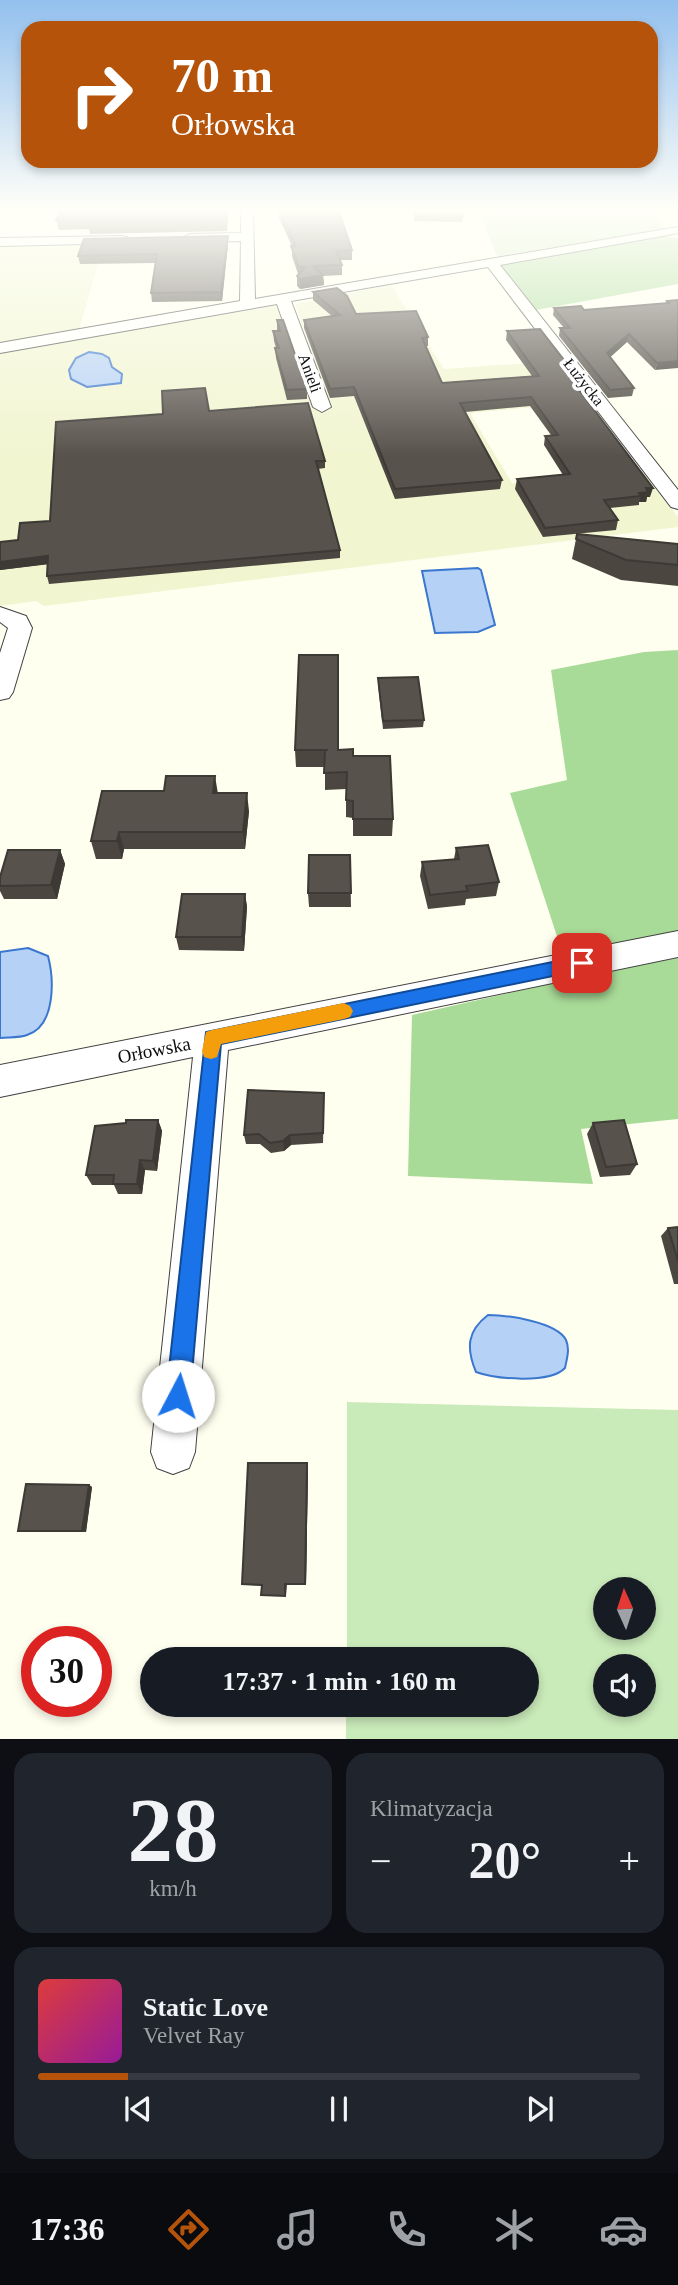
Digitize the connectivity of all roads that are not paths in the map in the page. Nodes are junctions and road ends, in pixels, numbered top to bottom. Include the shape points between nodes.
1 (248, 293) edge
2 (316, 293) edge
3 (515, 293) edge
4 (283, 299) junction
5 (248, 305) junction
6 (0, 348) edge
7 (322, 407) dead end
8 (678, 503) edge
9 (9, 618) edge
10 (0, 692) edge
11 (678, 944) edge
12 (212, 1038) junction
13 (0, 1081) edge
14 (173, 1451) dead end

1 - 5 street
2 - 4 street
3 - 8 street, Łużycka
4 - 5 street
4 - 7 street, Anieli
5 - 6 street
9 - 10 street via 20,635
11 - 12 street, Orłowska
12 - 13 street, Orłowska
12 - 14 street

